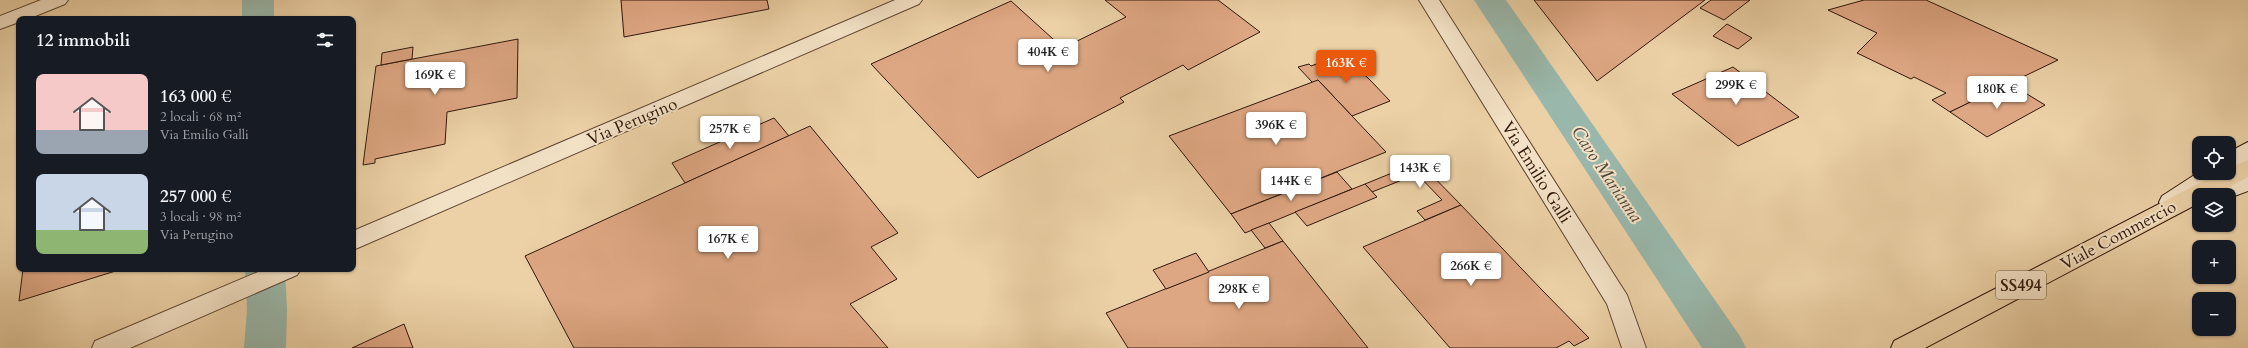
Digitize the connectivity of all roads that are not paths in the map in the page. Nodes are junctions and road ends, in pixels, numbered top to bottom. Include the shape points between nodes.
1 (58, 0) edge
2 (912, 0) edge
3 (1429, 0) edge
4 (18, 16) edge
5 (16, 17) edge
6 (0, 23) edge
7 (2248, 150) edge
8 (2236, 158) edge
9 (2248, 168) edge
10 (2204, 180) edge
11 (2248, 182) edge
12 (2232, 188) edge
13 (2192, 203) edge
14 (2139, 223) junction
15 (358, 239) edge
16 (282, 272) edge
17 (104, 348) edge
18 (1634, 348) edge
19 (1903, 348) edge

1 - 4 street
2 - 15 street, Via Perugino
3 - 18 street, Via Emilio Galli via 1618,302
5 - 6 street
7 - 8 street
9 - 14 main road, Viale Commercio / SS494
10 - 14 street
11 - 12 street
13 - 14 street
14 - 19 main road, Viale Commercio / SS494
16 - 17 street

